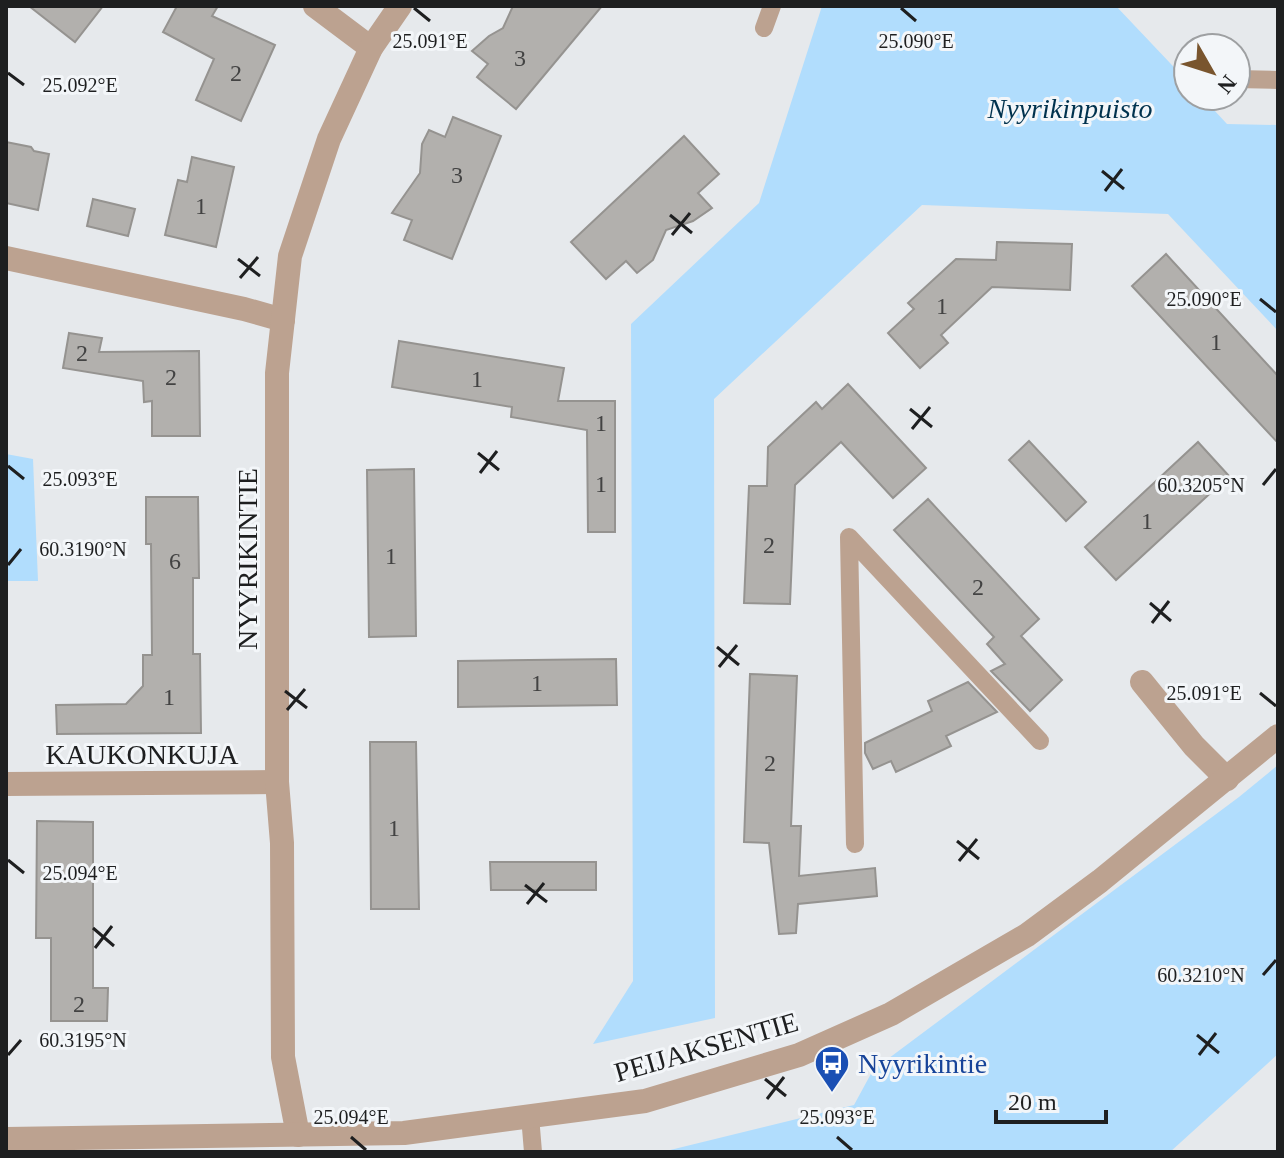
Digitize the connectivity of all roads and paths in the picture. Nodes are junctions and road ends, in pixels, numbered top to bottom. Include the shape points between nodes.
1 (315, 6) edge
2 (400, 6) edge
3 (772, 6) edge
4 (764, 28) dead end
5 (371, 48) junction
6 (1252, 79) edge
7 (1278, 80) edge
8 (6, 258) edge
9 (283, 320) junction
10 (1142, 682) dead end
11 (1278, 736) edge
12 (1040, 741) dead end
13 (1227, 779) junction
14 (277, 782) junction
15 (6, 784) edge
16 (855, 844) dead end
17 (530, 1116) junction
18 (298, 1135) junction
19 (6, 1139) edge
20 (533, 1152) edge

1 - 5 street
2 - 5 street, NYYRIKINTIE
3 - 4 lane
5 - 9 street, NYYRIKINTIE via 329,139 290,256
6 - 7 lane
8 - 9 street
9 - 14 street, NYYRIKINTIE via 277,373
10 - 13 street
11 - 13 street, PEIJAKSENTIE
12 - 16 lane via 849,537
13 - 17 street, PEIJAKSENTIE via 1027,935 891,1014 799,1055 658,1097
14 - 15 street, KAUKONKUJA
14 - 18 street, NYYRIKINTIE via 283,1057
17 - 18 street, PEIJAKSENTIE via 404,1133
17 - 20 lane
18 - 19 street, PEIJAKSENTIE

